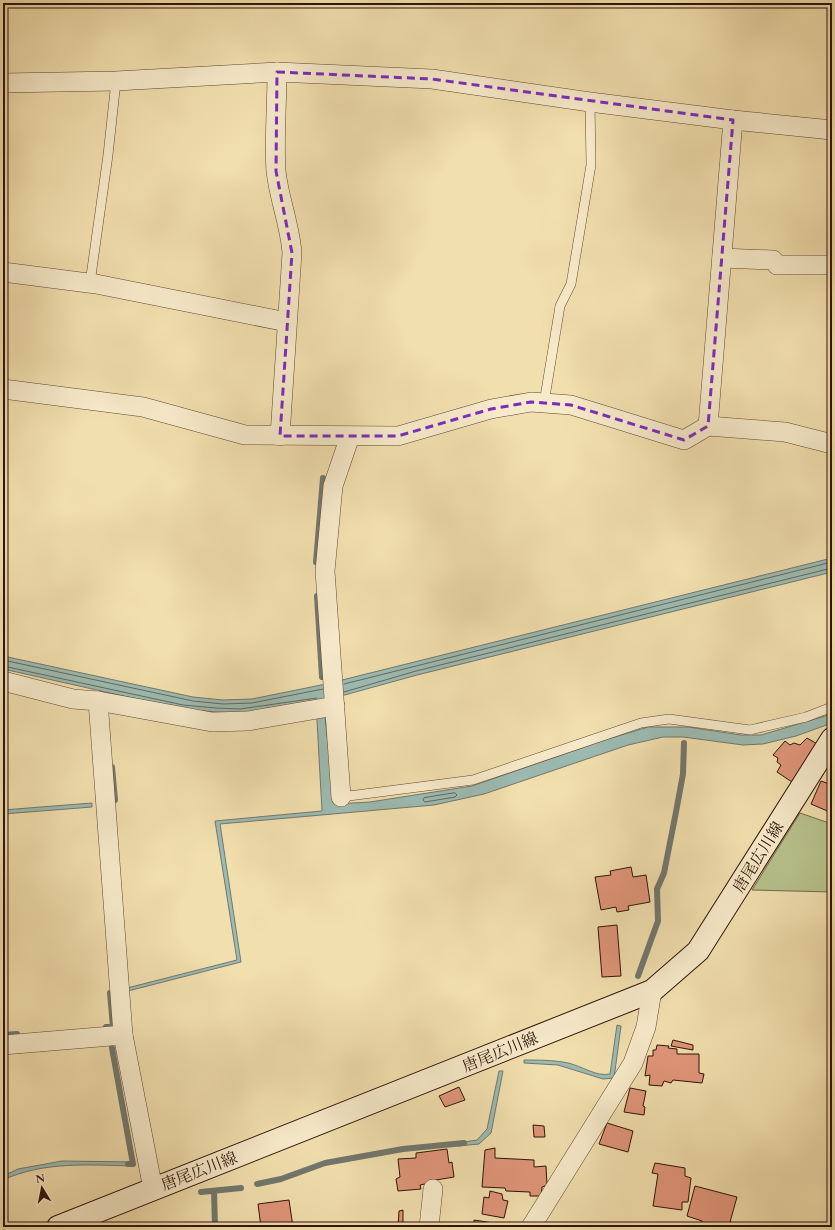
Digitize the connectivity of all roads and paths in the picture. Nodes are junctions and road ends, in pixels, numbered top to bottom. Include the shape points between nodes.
1 (277, 72) junction
2 (116, 81) junction
3 (3, 83) edge
4 (590, 102) junction
5 (733, 120) junction
6 (832, 130) edge
7 (722, 258) junction
8 (832, 265) edge
9 (3, 272) edge
10 (90, 283) junction
11 (287, 322) junction
12 (3, 389) edge
13 (544, 403) junction
14 (708, 426) junction
15 (280, 436) junction
16 (350, 436) junction
17 (832, 444) edge
18 (3, 681) edge
19 (98, 701) junction
20 (334, 703) junction
21 (832, 707) edge
22 (832, 739) edge
23 (341, 796) joint
24 (652, 991) junction
25 (123, 1035) junction
26 (3, 1045) edge
27 (153, 1189) junction
28 (433, 1189) dead end
29 (58, 1227) edge
30 (429, 1227) edge
31 (531, 1227) edge

1 - 2 street
1 - 4 street via 432,79
1 - 11 street via 276,171 291,237 292,253
2 - 3 street
2 - 10 lane
4 - 5 street
4 - 13 lane via 591,165 571,284 560,306
5 - 6 street
5 - 7 street
7 - 8 street via 773,260 777,265
7 - 14 street
9 - 10 street
10 - 11 street
11 - 15 street
12 - 15 street via 143,407 245,435
13 - 14 street via 571,405 684,440
13 - 16 street via 532,402 491,409 398,436
14 - 17 street via 785,432
15 - 16 street
16 - 20 street via 333,486 325,571
18 - 19 street via 73,699
19 - 20 street via 212,722 248,721
19 - 25 street
20 - 23 street
21 - 23 lane via 806,717 750,730 669,719 641,723 473,780
22 - 24 main road, 唐尾広川線 via 698,951
24 - 27 main road, 唐尾広川線
24 - 31 street via 646,1027 633,1063
25 - 26 street
25 - 27 street
27 - 29 main road, 唐尾広川線
28 - 30 street

